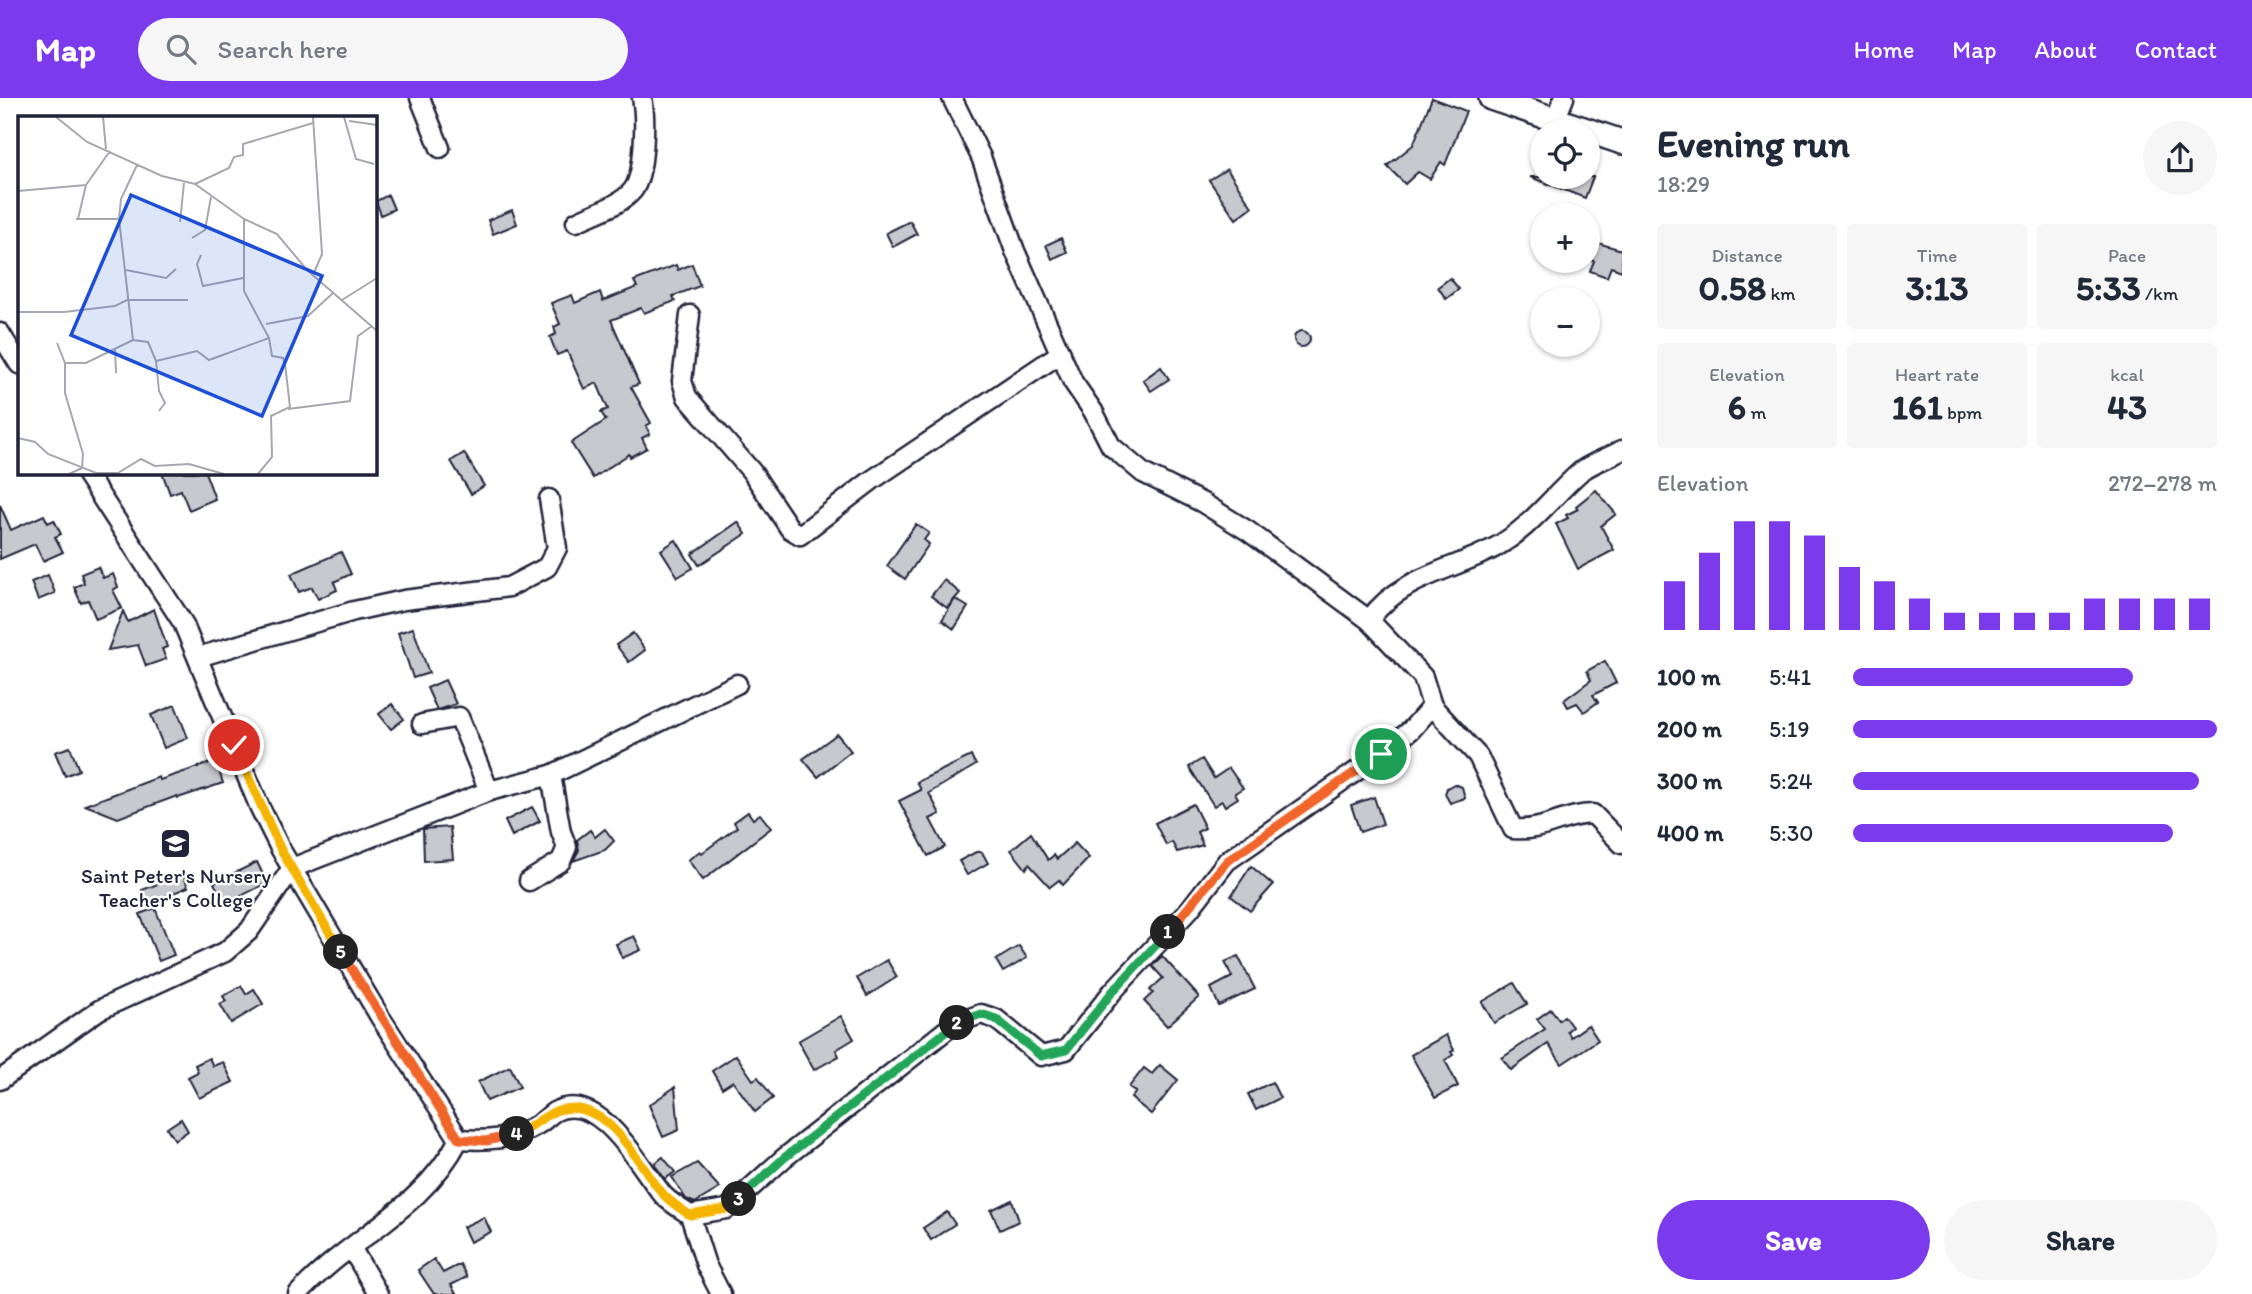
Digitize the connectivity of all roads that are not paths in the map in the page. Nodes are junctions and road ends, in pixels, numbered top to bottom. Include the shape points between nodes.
1 (420, 98) edge
2 (642, 98) edge
3 (952, 98) edge
4 (1492, 98) edge
5 (1563, 98) edge
6 (1552, 119) edge
7 (1555, 119) edge
8 (1600, 135) edge
9 (1622, 142) edge
10 (440, 148) dead end
11 (576, 222) dead end
12 (690, 315) dead end
13 (0, 333) edge
14 (1060, 353) junction
15 (18, 363) edge
16 (1622, 450) edge
17 (86, 474) edge
18 (549, 499) dead end
19 (1369, 620) junction
20 (198, 657) junction
21 (737, 684) dead end
22 (1432, 706) junction
23 (422, 723) dead end
24 (551, 775) junction
25 (489, 791) junction
26 (1622, 844) edge
27 (292, 868) junction
28 (530, 881) dead end
29 (0, 1080) edge
30 (459, 1139) junction
31 (690, 1215) junction
32 (352, 1249) junction
33 (298, 1294) edge
34 (378, 1294) edge
35 (721, 1294) edge

1 - 10 street
2 - 11 street via 645,127 636,184 622,200
3 - 14 street via 981,157 1015,251
4 - 6 street
5 - 7 street
8 - 9 street
12 - 14 street via 682,381 687,397 800,536 847,497
13 - 15 street
14 - 19 street via 1073,382 1122,458 1248,531
16 - 19 street via 1582,470 1540,513 1494,547 1412,582
17 - 20 street via 172,605
18 - 20 street via 557,548 547,566 509,587 354,611
19 - 22 street via 1423,677
20 - 27 street via 260,808
21 - 24 street
22 - 26 street via 1478,756 1513,829 1547,828 1574,814 1593,814
22 - 31 street via 1381,754 1227,861 1066,1050 1041,1056 996,1019 981,1014 954,1024 784,1158 727,1209
23 - 25 street via 459,717
24 - 25 street
24 - 28 street via 567,847 561,861
25 - 27 street
27 - 29 street via 249,931 225,952 99,1010
27 - 30 street
30 - 31 street via 509,1138 555,1111 578,1107 604,1120 665,1196
30 - 32 street via 446,1164 424,1189
31 - 35 street
32 - 33 street via 318,1272
32 - 34 street

